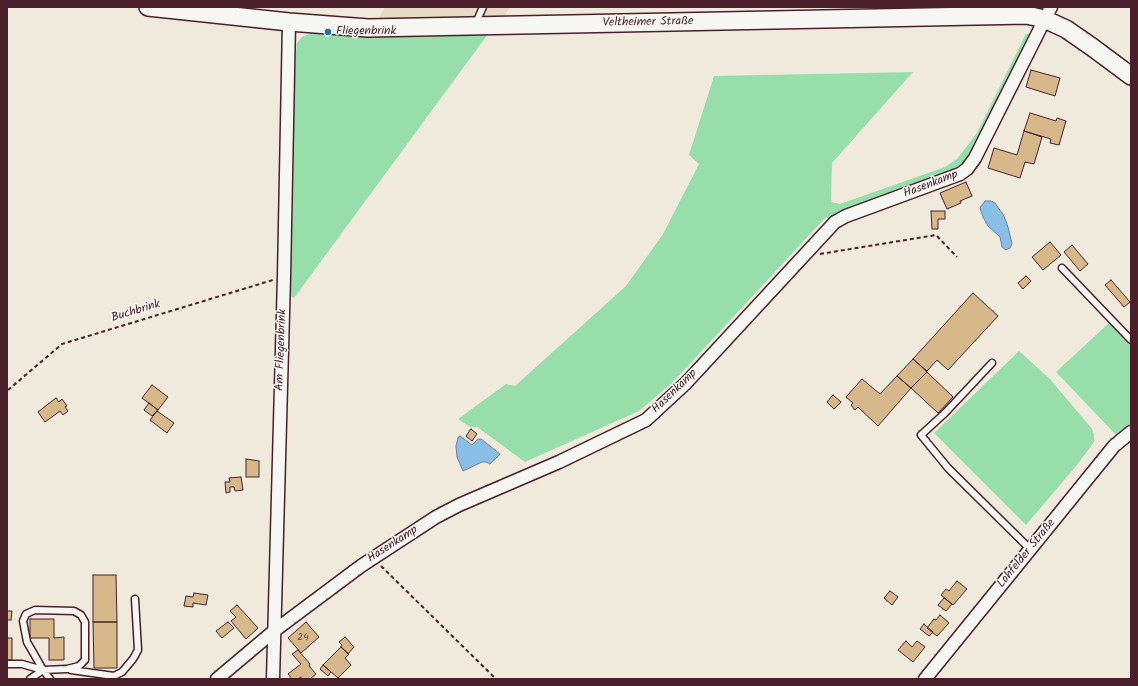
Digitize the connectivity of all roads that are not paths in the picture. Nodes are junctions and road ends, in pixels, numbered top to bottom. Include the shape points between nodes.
1 (148, 7) edge
2 (483, 7) edge
3 (1048, 13) edge
4 (289, 22) junction
5 (474, 26) junction
6 (1131, 76) edge
7 (1062, 268) dead end
8 (1131, 340) edge
9 (992, 363) dead end
10 (1131, 432) edge
11 (1031, 550) junction
12 (135, 599) dead end
13 (274, 631) junction
14 (7, 664) edge
15 (67, 669) junction
16 (43, 670) junction
17 (30, 679) edge
18 (50, 679) edge
19 (218, 679) edge
20 (273, 679) edge
21 (925, 679) edge

1 - 4 main road, Veltheimer Straße
2 - 5 lane
3 - 5 main road, Veltheimer Straße
3 - 6 main road, Veltheimer Straße via 1072,34
3 - 13 street, Hasenkamp via 968,169 835,222 686,383 646,420 560,462 436,517 361,566
4 - 5 main road, Veltheimer Straße via 368,28
4 - 13 street, Am Fliegenbrink
7 - 8 lane
9 - 11 lane via 921,435 948,468
10 - 11 street, Lohfelder Straße via 1114,446
11 - 21 street, Lohfelder Straße
12 - 15 lane via 138,650 122,672 114,676
13 - 19 street, Hasenkamp
13 - 20 street, Am Fliegenbrink
14 - 16 lane via 22,664
15 - 16 lane
15 - 16 lane via 79,666 85,660 85,622 81,615 74,611 35,610 26,614 23,621 24,630 27,642
16 - 17 lane
16 - 18 lane

